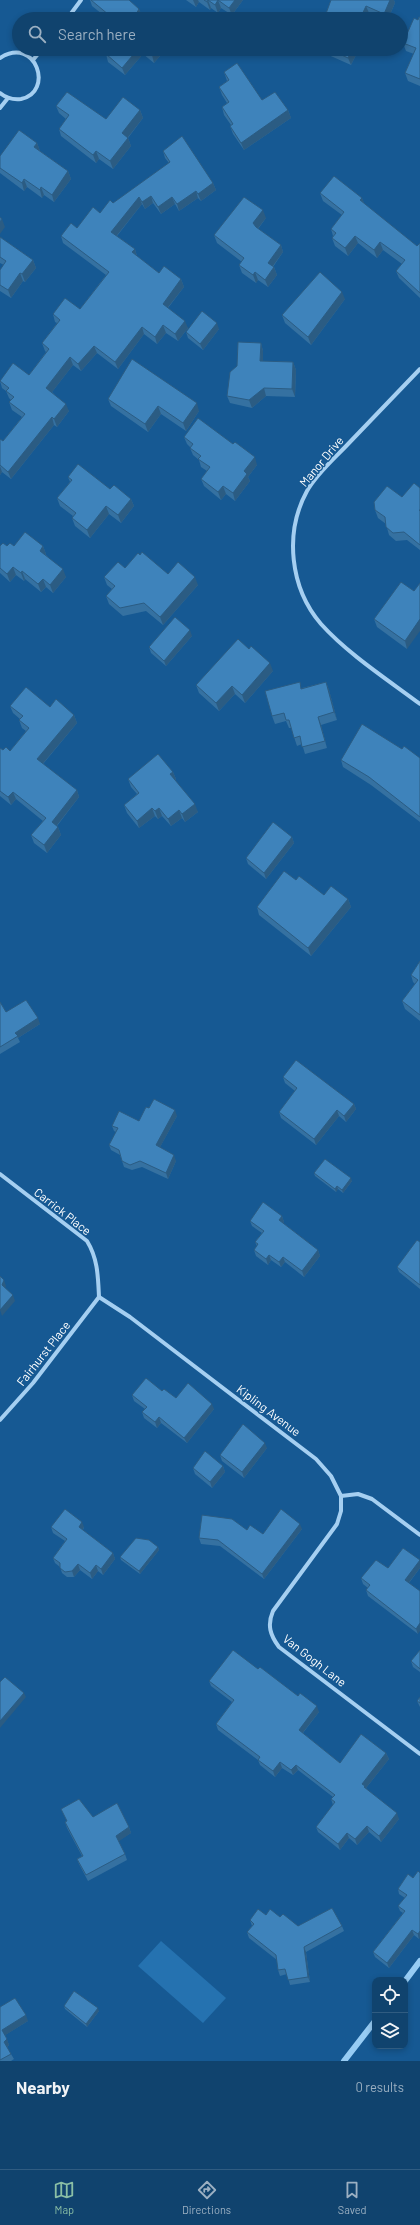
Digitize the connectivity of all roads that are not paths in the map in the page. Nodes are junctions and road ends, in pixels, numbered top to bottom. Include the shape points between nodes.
1 (81, 0) edge
2 (72, 12) edge
3 (12, 54) edge
4 (26, 56) edge
5 (36, 56) edge
6 (0, 58) edge
7 (33, 60) junction
8 (0, 93) edge
9 (8, 98) junction
10 (0, 108) edge
11 (420, 369) edge
12 (420, 704) edge
13 (0, 1174) edge
14 (99, 1297) junction
15 (0, 1420) edge
16 (340, 1496) junction
17 (420, 1536) edge
18 (420, 1754) edge

1 - 2 street
3 - 6 street
4 - 7 street
5 - 7 street
7 - 9 street via 39,75 35,89 23,98
8 - 9 street
9 - 10 street
11 - 12 street, Manor Drive via 308,490 295,521 293,537 293,557 298,582 303,596 321,624 345,646
13 - 14 street, Carrick Place via 87,1241 97,1267
14 - 15 street, Fairhurst Place via 34,1383
14 - 16 street, Kipling Avenue via 130,1317 316,1459 331,1476
16 - 17 street via 358,1494 372,1499
16 - 18 street, Van Gogh Lane via 341,1511 337,1524 273,1611 270,1619 272,1638 279,1647

